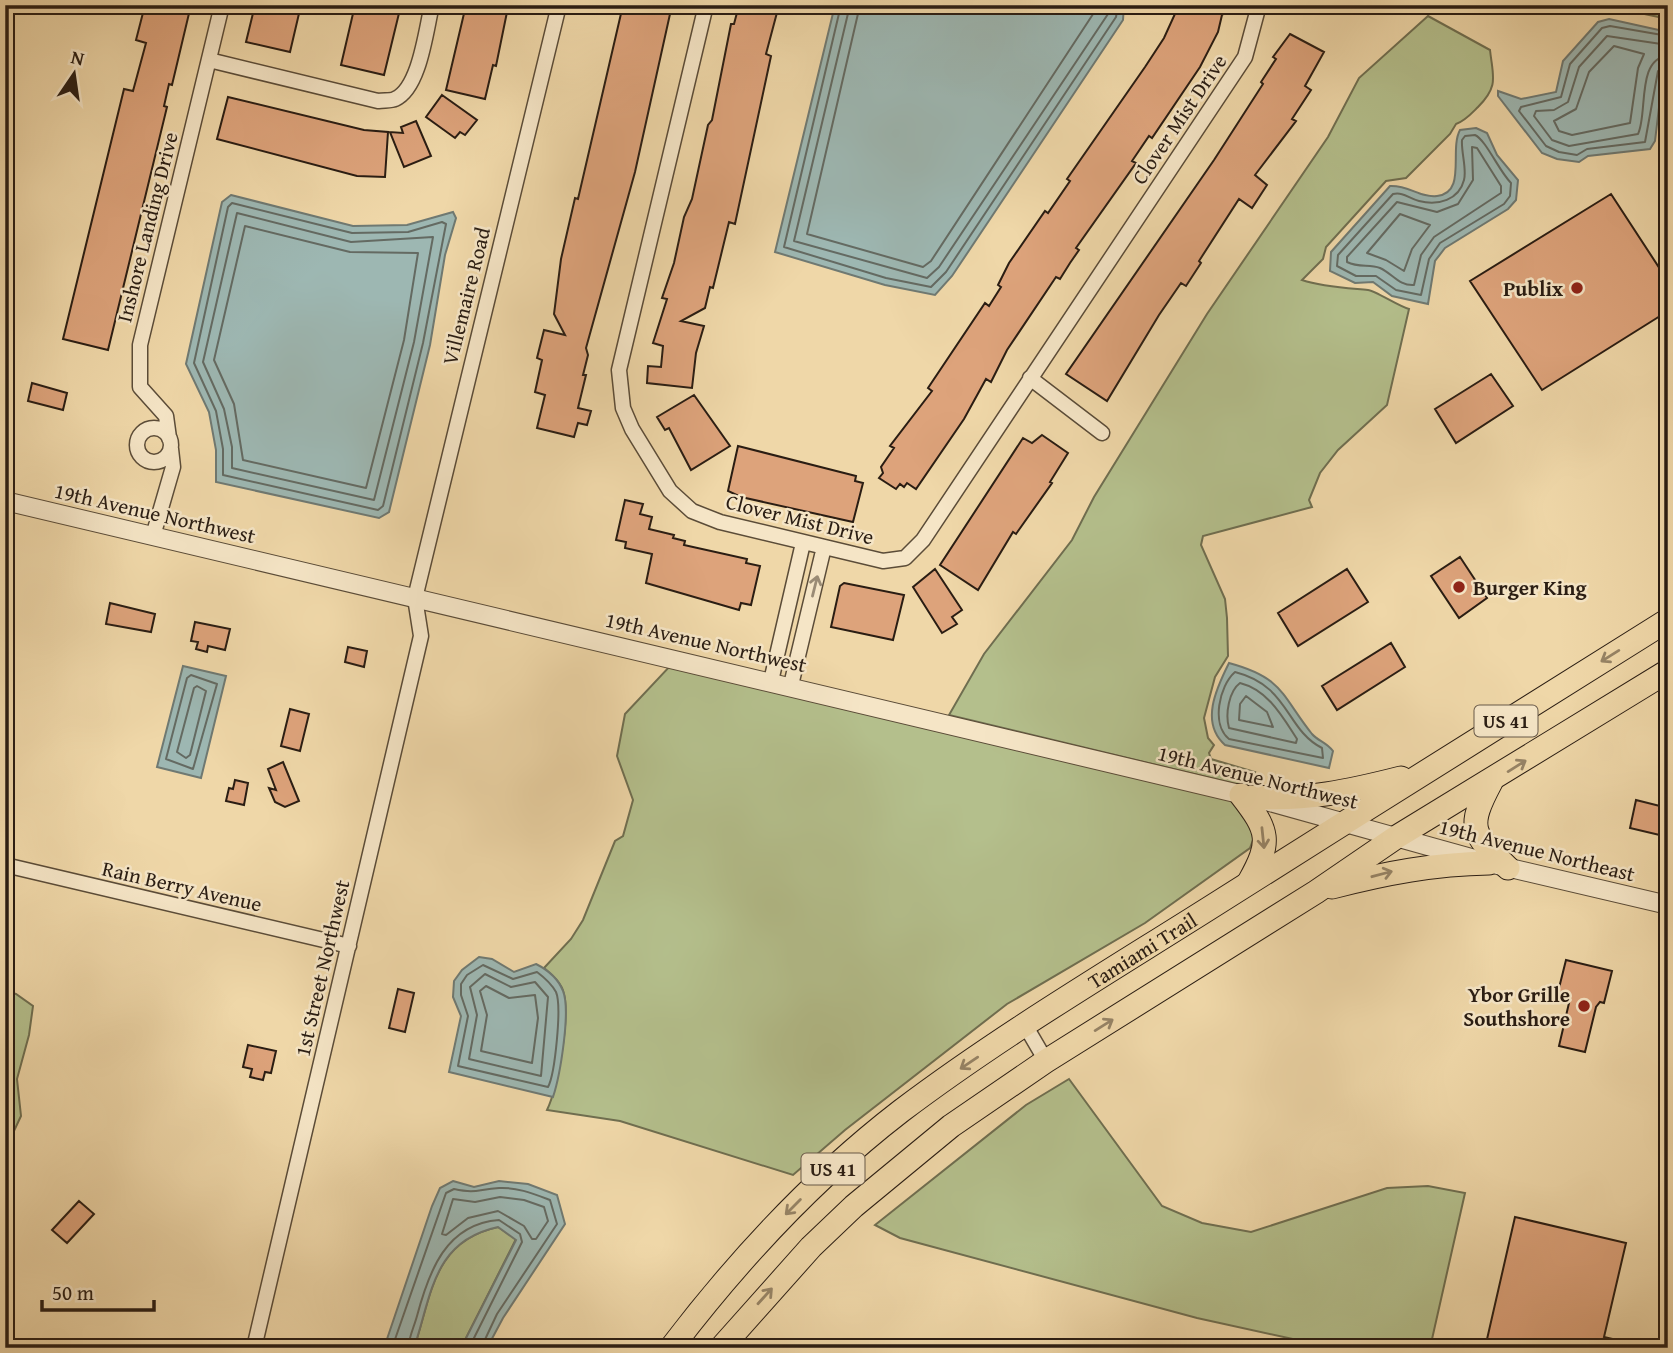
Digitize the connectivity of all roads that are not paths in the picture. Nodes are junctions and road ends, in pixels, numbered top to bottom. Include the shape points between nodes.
1 (222, 5) edge
2 (432, 5) edge
3 (559, 5) edge
4 (706, 5) edge
5 (1259, 5) edge
6 (209, 60) junction
7 (1030, 378) junction
8 (153, 402) junction
9 (145, 431) junction
10 (1102, 433) dead end
11 (170, 444) junction
12 (151, 462) junction
13 (166, 486) junction
14 (5, 501) edge
15 (153, 536) junction
16 (803, 543) junction
17 (824, 547) junction
18 (415, 598) junction
19 (786, 619) junction
20 (1668, 620) edge
21 (806, 624) junction
22 (1668, 671) edge
23 (771, 681) junction
24 (791, 685) junction
25 (1427, 771) junction
26 (1491, 782) junction
27 (1247, 796) junction
28 (1344, 821) junction
29 (1395, 838) junction
30 (5, 865) edge
31 (1499, 866) junction
32 (1249, 883) junction
33 (1316, 892) junction
34 (1668, 905) edge
35 (349, 946) junction
36 (1025, 1025) junction
37 (1046, 1061) junction
38 (254, 1348) edge
39 (671, 1348) edge
40 (721, 1348) edge

1 - 6 street, Inshore Landing Drive
2 - 6 street via 414,78 395,99 378,101
3 - 18 street, Villemaire Road
4 - 16 street, Clover Mist Drive via 619,370 623,408 670,491 692,511
5 - 7 street, Clover Mist Drive via 1245,57
6 - 8 street, Inshore Landing Drive via 140,345 141,387
7 - 10 street
7 - 17 street, Clover Mist Drive via 923,540 905,558 883,561
8 - 9 street
8 - 11 street, Inshore Landing Drive via 166,416
9 - 11 street via 156,429
9 - 12 street via 138,449 142,458
11 - 12 street via 162,460
11 - 13 street, Inshore Landing Drive via 173,467
12 - 13 street
13 - 15 street, Inshore Landing Drive
14 - 15 street, 19th Avenue Northwest
15 - 18 street, 19th Avenue Northwest
16 - 17 street, Clover Mist Drive
16 - 19 street
21 -> 17 street
18 - 23 street, 19th Avenue Northwest
18 - 35 street, 1st Street Northwest via 421,636
19 - 21 street
19 - 23 street
20 -> 25 main road, Tamiami Trail / US 41
21 - 24 street
26 -> 22 main road, Tamiami Trail / US 41
23 - 24 street, 19th Avenue Northwest
24 - 27 street, 19th Avenue Northwest
25 - 27 main road via 1340,794 1290,800
25 - 28 main road, Tamiami Trail / US 41
26 - 29 main road, Tamiami Trail / US 41
26 - 31 main road via 1475,830
27 - 28 street, 19th Avenue Northwest
27 -> 32 main road via 1265,832 1262,859
28 - 29 street, 19th Avenue Northwest
28 - 32 main road, Tamiami Trail / US 41
29 - 31 street, 19th Avenue Northeast
29 - 33 main road, Tamiami Trail / US 41
30 - 35 street, Rain Berry Avenue
33 -> 31 main road via 1399,870 1442,864
31 - 34 street, 19th Avenue Northeast
32 - 36 main road, Tamiami Trail / US 41
37 -> 33 main road, Tamiami Trail / US 41
35 - 38 street, 1st Street Northwest
36 - 37 street
36 -> 39 main road, Tamiami Trail / US 41 via 899,1113 841,1161 745,1258
40 -> 37 main road, Tamiami Trail / US 41 via 854,1206 951,1126

